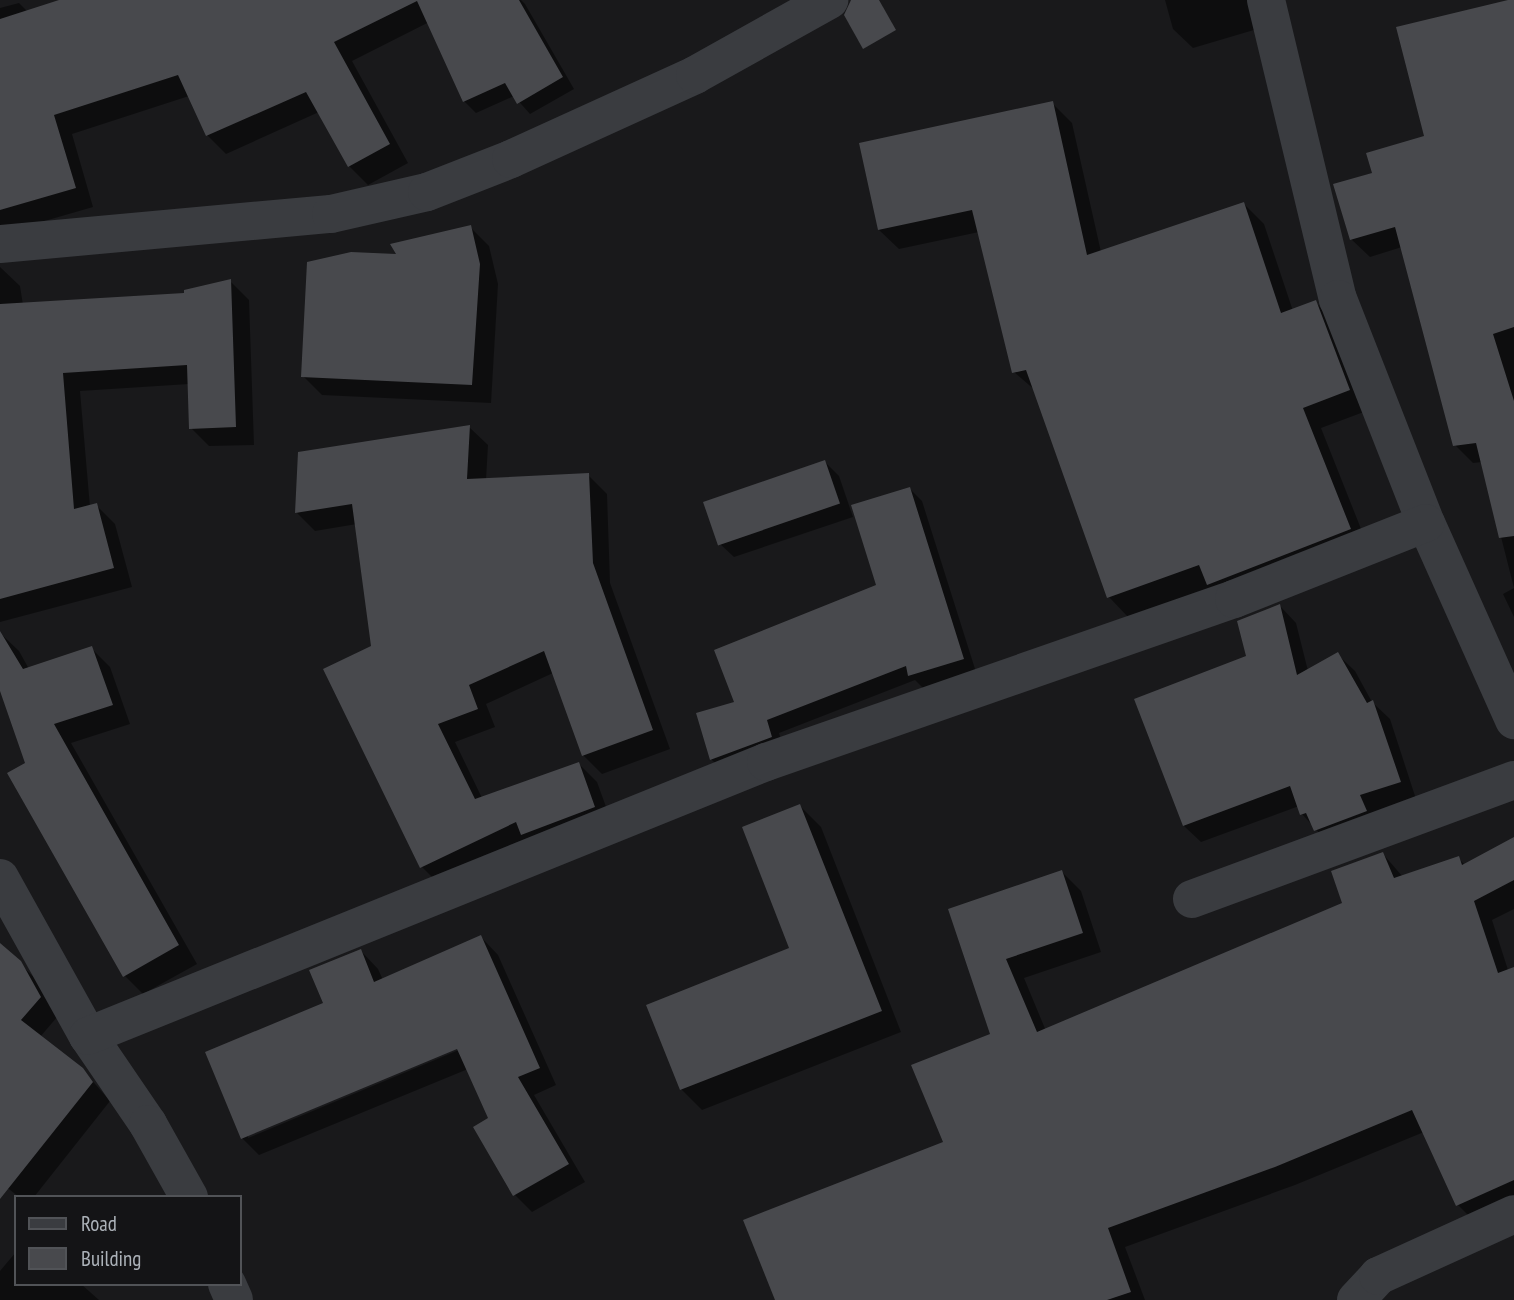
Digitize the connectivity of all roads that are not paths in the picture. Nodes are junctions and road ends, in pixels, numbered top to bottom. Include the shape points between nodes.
1 (829, 0) edge
2 (1266, 0) edge
3 (0, 244) edge
4 (1426, 523) junction
5 (1514, 720) edge
6 (1514, 779) edge
7 (0, 878) edge
8 (1192, 900) dead end
9 (88, 1036) junction
10 (188, 1195) edge
11 (1514, 1214) edge
12 (1374, 1292) edge

1 - 3 street via 695,75 427,192 331,214
2 - 4 street via 1338,299
4 - 5 street
4 - 9 street via 1234,599 766,762
6 - 8 street
7 - 9 street
9 - 10 street via 148,1124
11 - 12 street

